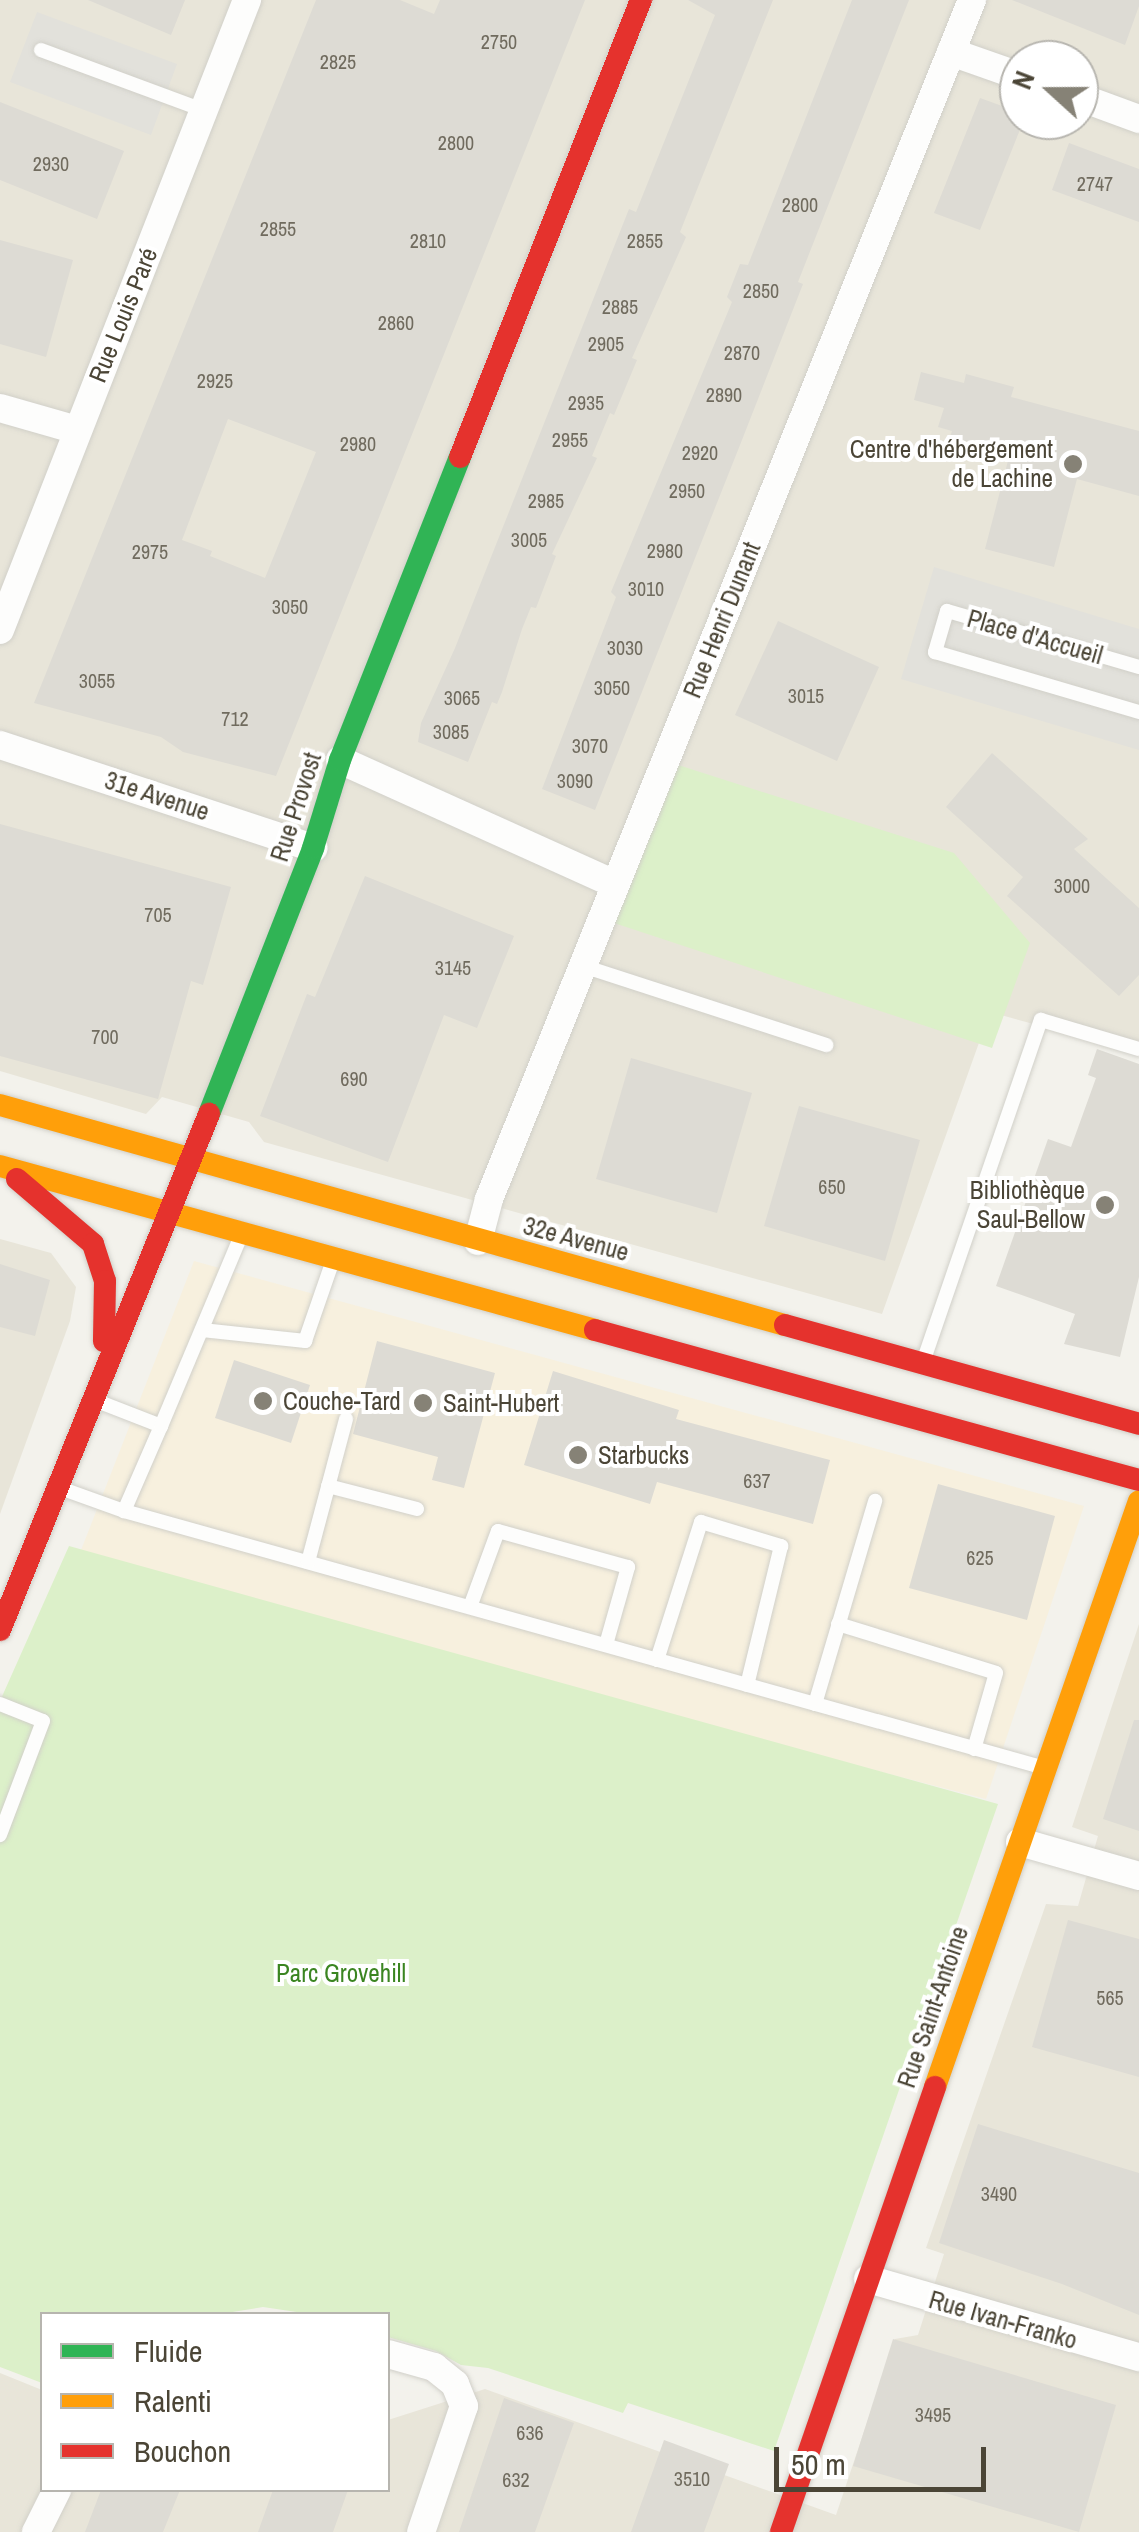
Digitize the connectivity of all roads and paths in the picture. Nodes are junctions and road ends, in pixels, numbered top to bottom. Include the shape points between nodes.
1 (247, 0) edge
2 (641, 0) edge
3 (972, 0) edge
4 (42, 50) dead end
5 (951, 52) junction
6 (999, 69) edge
7 (1099, 104) edge
8 (204, 110) junction
9 (1139, 119) edge
10 (0, 408) edge
11 (77, 430) junction
12 (0, 630) edge
13 (1139, 667) edge
14 (1139, 712) edge
15 (0, 745) edge
16 (340, 760) junction
17 (313, 848) junction
18 (616, 884) junction
19 (582, 966) junction
20 (826, 1045) dead end
21 (1139, 1048) edge
22 (0, 1106) edge
23 (190, 1158) junction
24 (0, 1166) edge
25 (167, 1212) junction
26 (242, 1232) junction
27 (478, 1241) junction
28 (334, 1258) junction
29 (202, 1330) junction
30 (923, 1363) junction
31 (103, 1368) junction
32 (91, 1399) junction
33 (346, 1419) dead end
34 (1139, 1424) edge
35 (161, 1426) junction
36 (1139, 1480) edge
37 (57, 1486) junction
38 (328, 1486) junction
39 (875, 1501) dead end
40 (1139, 1501) edge
41 (417, 1509) dead end
42 (124, 1511) junction
43 (308, 1562) junction
44 (470, 1607) junction
45 (838, 1624) junction
46 (0, 1630) edge
47 (606, 1646) junction
48 (657, 1660) junction
49 (747, 1685) junction
50 (0, 1704) edge
51 (815, 1704) junction
52 (974, 1749) junction
53 (1045, 1768) junction
54 (0, 1835) edge
55 (1020, 1842) junction
56 (1139, 1876) edge
57 (868, 2279) junction
58 (390, 2355) edge
59 (1139, 2357) edge
60 (56, 2492) edge
61 (36, 2532) edge
62 (421, 2532) edge
63 (780, 2532) edge

1 - 8 street, Rue Louis Paré
2 - 16 street, Rue Provost
3 - 5 street, Rue Henri Dunant
4 - 8 lane
5 - 6 street
5 - 18 street, Rue Henri Dunant
7 - 9 street
8 - 11 street, Rue Louis Paré
10 - 11 street
11 - 12 street, Rue Louis Paré
13 - 14 lane, Place d'Accueil via 947,611 935,652
15 - 17 street, 31e Avenue
16 - 17 street, Rue Provost
16 - 18 street
17 - 23 street, Rue Provost
18 - 19 street, Rue Henri Dunant
19 - 20 lane
19 - 27 street, Rue Henri Dunant
21 - 30 lane via 1041,1020
22 - 23 street, 32e Avenue
23 - 25 street, Rue Provost
23 - 27 street, 32e Avenue
24 - 25 street
24 - 31 street via 82,1230 99,1256 105,1281
25 - 26 street
25 - 31 street, Rue Provost
26 - 28 street
26 - 29 lane
27 - 30 street, 32e Avenue
28 - 29 lane via 305,1341
28 - 36 street
29 - 35 lane
30 - 34 street, 32e Avenue
31 - 32 street, Rue Provost
32 - 35 lane
32 - 37 street, Rue Provost
33 - 38 lane
35 - 42 lane
37 - 42 lane
37 - 46 street, Rue Provost
38 - 41 lane
38 - 43 lane
39 - 45 lane
40 - 53 street, Rue Saint-Antoine
42 - 43 lane
43 - 44 lane
44 - 47 lane
44 - 47 lane via 498,1531 628,1567
45 - 51 lane
45 - 52 lane via 996,1672
47 - 48 lane
48 - 49 lane
48 - 49 lane via 702,1522 781,1546
49 - 51 lane
50 - 54 lane via 42,1721
51 - 52 lane
52 - 53 lane
53 - 55 street, Rue Saint-Antoine
55 - 56 street
55 - 57 street, Rue Saint-Antoine
57 - 59 street, Rue Ivan-Franko
57 - 63 street, Rue Saint-Antoine
58 - 62 street via 434,2367 455,2384 464,2406
60 - 61 street

